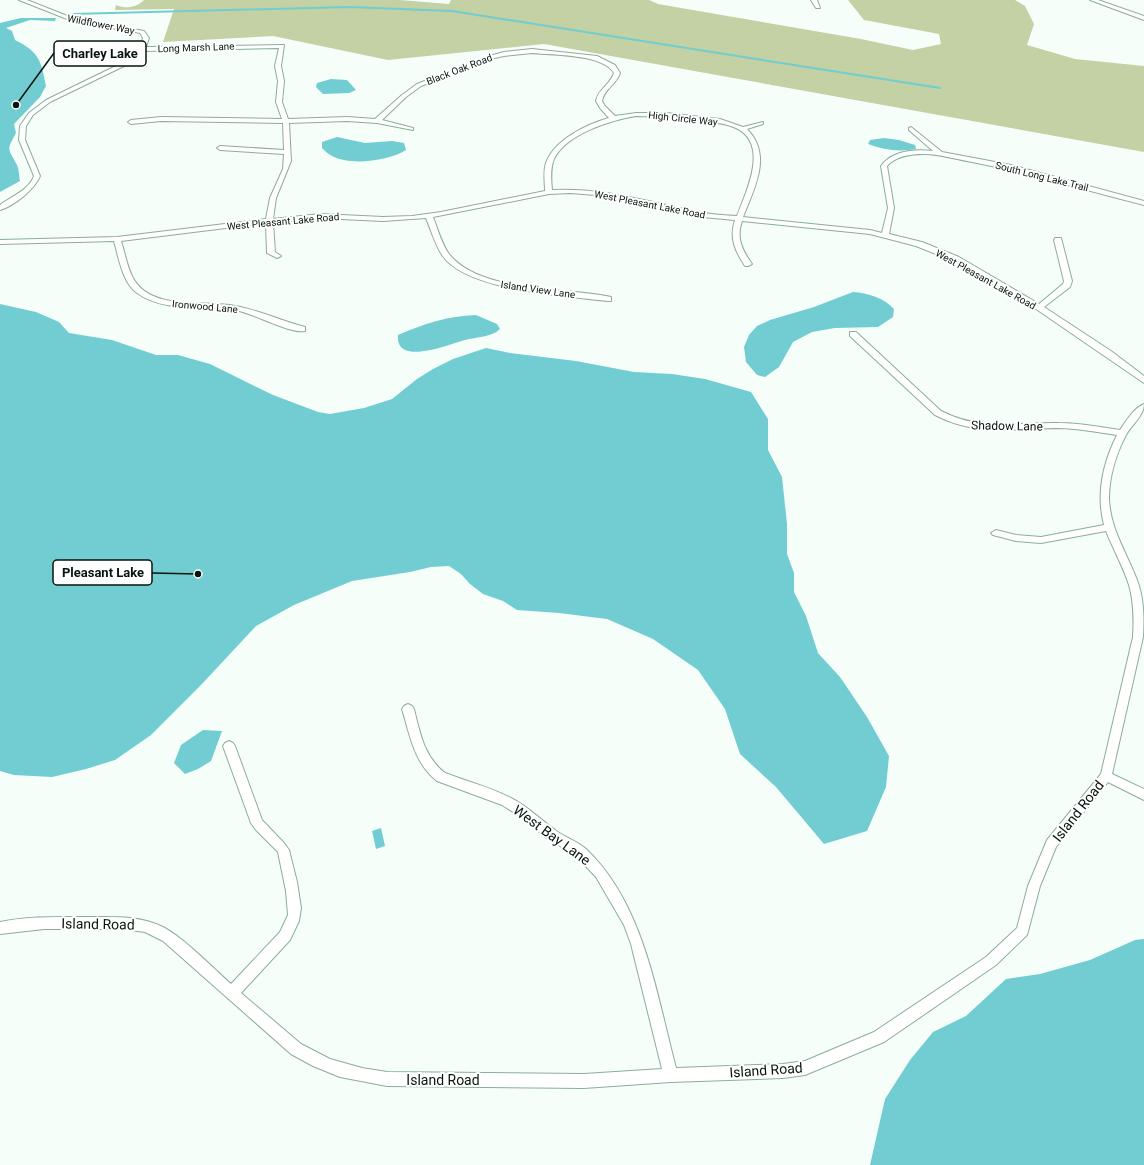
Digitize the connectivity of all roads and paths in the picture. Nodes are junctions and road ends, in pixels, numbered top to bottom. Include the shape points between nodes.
1 (22, 0) edge
2 (814, 0) edge
3 (1092, 0) edge
4 (818, 8) dead end
5 (1144, 18) edge
6 (143, 48) junction
7 (613, 118) junction
8 (286, 121) junction
9 (376, 121) junction
10 (131, 122) dead end
11 (761, 123) dead end
12 (411, 129) dead end
13 (742, 129) junction
14 (911, 129) dead end
15 (220, 148) dead end
16 (286, 152) junction
17 (940, 154) junction
18 (549, 192) junction
19 (1144, 203) edge
20 (0, 208) edge
21 (429, 216) junction
22 (739, 220) junction
23 (269, 221) junction
24 (885, 235) junction
25 (117, 239) junction
26 (1058, 240) dead end
27 (0, 242) edge
28 (277, 256) dead end
29 (748, 264) dead end
30 (608, 299) dead end
31 (1039, 307) junction
32 (302, 329) dead end
33 (853, 334) dead end
34 (1144, 380) edge
35 (1144, 408) edge
36 (1122, 433) junction
37 (1109, 527) junction
38 (996, 533) dead end
39 (408, 709) dead end
40 (229, 746) dead end
41 (1106, 776) junction
42 (1144, 795) edge
43 (0, 928) edge
44 (232, 993) junction
45 (671, 1074) junction

1 - 6 street, Wildflower Way via 74,20 142,32 146,38
2 - 4 street
3 - 5 street
6 - 8 street, Long Marsh Lane via 282,46 278,66 281,82 280,102
6 - 20 street, Long Marsh Lane via 122,65 48,101 32,114 24,126 22,140 37,176 36,181 25,192
7 - 9 street, Black Oak Road via 600,104 599,98 617,77 618,73 613,66 597,58 532,51 496,56 429,80 408,93
7 - 13 street, High Circle Way via 632,114 661,114 725,122
7 - 18 street, High Circle Way via 591,126 554,153 548,167
8 - 9 street
8 - 10 street via 161,119
8 - 16 street
9 - 12 street
11 - 13 street
13 - 22 street via 750,137 757,164
14 - 17 street
15 - 16 street
16 - 23 street via 288,161 273,198
17 - 19 street, South Long Lake Trail via 1011,167
17 - 24 street, South Long Lake Trail via 902,154 886,163 884,169 890,208
18 - 21 street, West Pleasant Lake Road
18 - 22 street, West Pleasant Lake Road via 596,193 678,211
21 - 23 street, West Pleasant Lake Road via 383,219 320,216
21 - 30 street, Island View Lane via 445,254 474,276 499,284
22 - 24 street, West Pleasant Lake Road
22 - 29 street via 735,239
23 - 25 street, West Pleasant Lake Road
23 - 28 street via 271,253
24 - 31 street, West Pleasant Lake Road via 945,254
25 - 27 street, West Pleasant Lake Road
25 - 32 street, Ironwood Lane via 131,281 150,297 170,303 235,308
26 - 31 street via 1067,285
31 - 34 street, West Pleasant Lake Road
33 - 36 street, Shadow Lane via 938,413 953,422 979,427 1073,426
35 - 36 street, Island Road
36 - 37 street, Island Road via 1107,477 1105,512
37 - 38 street via 1041,540
37 - 41 street, Island Road via 1135,587 1139,621 1138,637
39 - 45 street, West Bay Lane via 423,759 434,772 506,801 580,852 600,873 629,922 637,944
40 - 44 street via 257,824 283,850 294,904 291,926 285,936
41 - 42 street
41 - 45 street, Island Road via 1051,844 1034,886 1022,931 985,965 879,1037 805,1068 783,1071
43 - 44 street, Island Road via 34,923 141,925 157,930 168,938
44 - 45 street, Island Road via 296,1049 336,1070 361,1076 387,1079 584,1080

